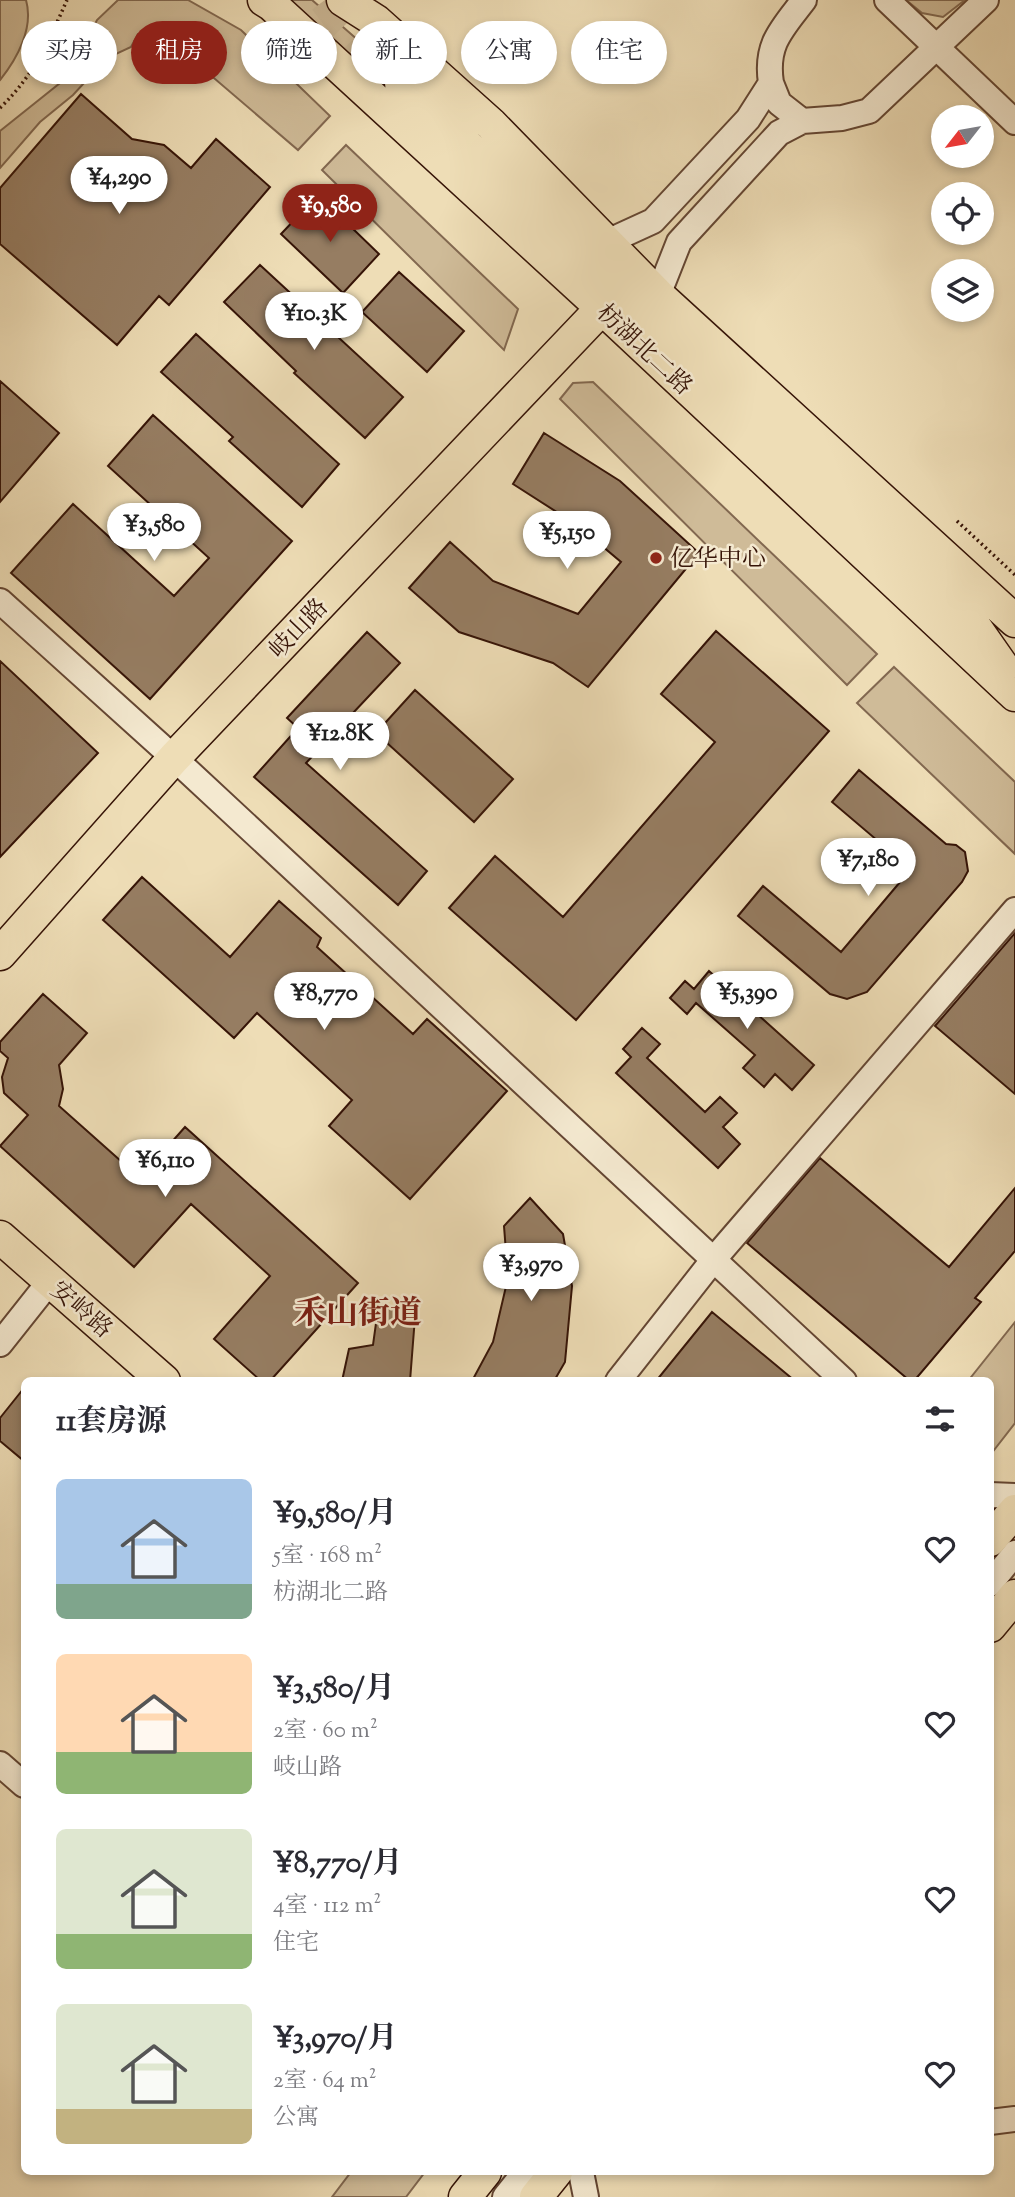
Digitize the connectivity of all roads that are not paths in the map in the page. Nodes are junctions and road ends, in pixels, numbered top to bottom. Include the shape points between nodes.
1 (343, 0) edge
2 (804, 0) edge
3 (887, 0) edge
4 (986, 0) edge
5 (268, 3) edge
6 (369, 11) edge
7 (937, 48) junction
8 (771, 83) junction
9 (402, 84) tunnel mouth
10 (802, 121) junction
11 (1015, 121) edge
12 (605, 243) junction
13 (658, 295) junction
14 (602, 308) junction
15 (0, 601) edge
16 (1015, 621) edge
17 (1015, 686) edge
18 (1015, 695) edge
19 (174, 758) junction
20 (1015, 910) edge
21 (0, 954) edge
22 (0, 1237) edge
23 (713, 1259) junction
24 (50, 1281) junction
25 (0, 1344) edge
26 (159, 1377) edge
27 (621, 1377) edge
28 (840, 1377) edge
29 (994, 1496) edge
30 (1015, 1496) edge
31 (1015, 1511) edge
32 (994, 1535) edge
33 (1015, 1553) edge
34 (994, 1579) edge
35 (1015, 1596) edge
36 (994, 1621) edge
37 (0, 1764) edge
38 (21, 1782) edge
39 (1015, 2119) edge
40 (994, 2122) edge
41 (483, 2175) edge
42 (523, 2175) edge
43 (554, 2175) edge
44 (582, 2175) edge
45 (465, 2197) edge
46 (505, 2197) edge
47 (536, 2197) edge
48 (586, 2197) edge

1 - 6 main road, 枋湖北二路
2 - 8 street via 775,38 768,63
3 - 7 street
4 - 7 street
5 - 14 main road, 枋湖北二路
6 - 12 main road, 枋湖北二路 via 491,124
7 - 10 street via 869,111
7 - 11 street
8 - 10 street via 779,103
8 - 12 street via 748,119 653,220
9 - 17 main road via 975,627
10 - 13 street via 779,133 679,242
12 - 13 main road, 枋湖北二路
13 - 16 main road, 枋湖北二路
14 - 18 main road, 枋湖北二路
14 - 19 main road, 岐山路
15 - 19 street
19 - 21 main road, 岐山路
19 - 23 street
20 - 23 street
22 - 24 main road, 安岭路
23 - 27 street
23 - 28 street
24 - 25 street
24 - 26 main road, 安岭路
29 - 30 street
31 - 32 main road
33 - 34 street
35 - 36 main road
37 - 38 street
39 - 40 street
41 - 45 main road
42 - 46 street
43 - 47 main road
44 - 48 street

